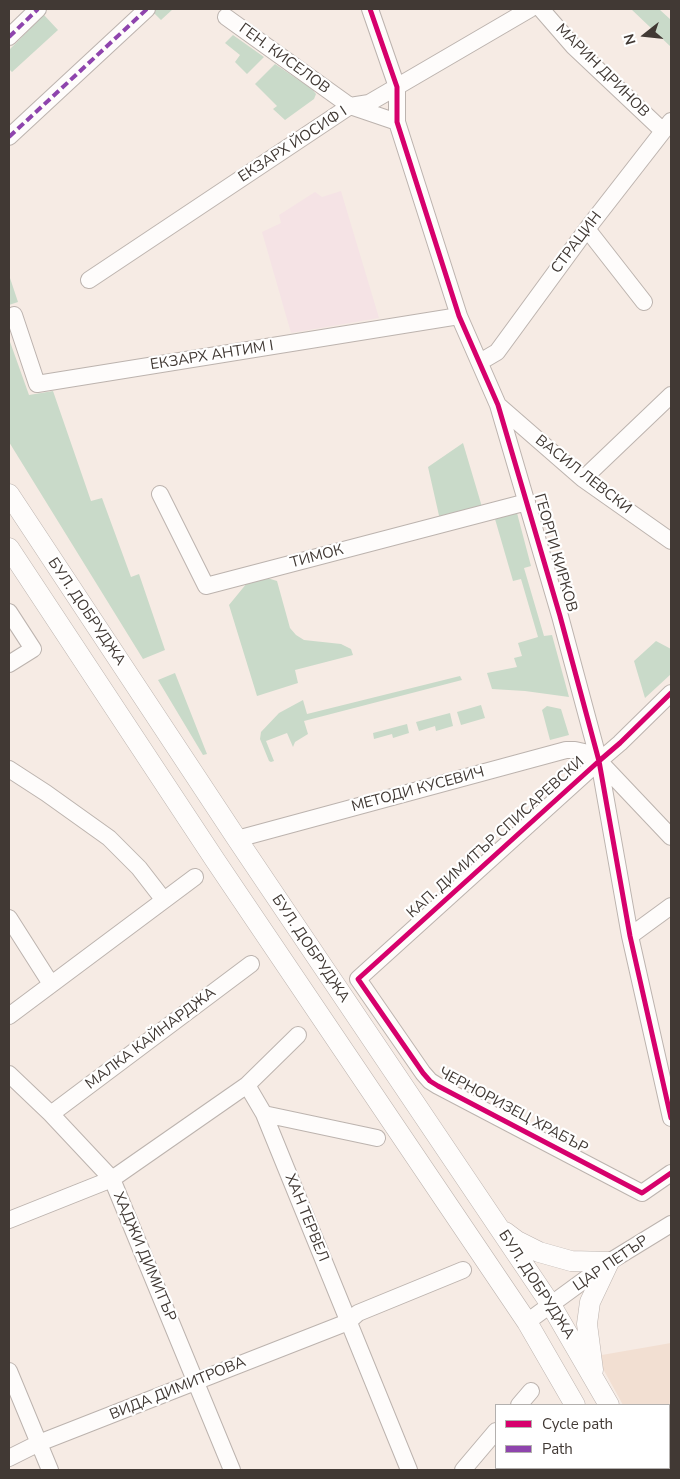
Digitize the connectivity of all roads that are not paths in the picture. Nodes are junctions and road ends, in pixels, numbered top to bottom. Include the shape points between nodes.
1 (38, 9) edge
2 (147, 9) edge
3 (370, 9) edge
4 (530, 9) edge
5 (541, 9) edge
6 (226, 18) dead end
7 (9, 37) edge
8 (397, 88) junction
9 (350, 106) junction
10 (397, 122) junction
11 (667, 126) edge
12 (9, 137) edge
13 (587, 229) junction
14 (89, 280) dead end
15 (644, 302) dead end
16 (14, 315) dead end
17 (459, 316) junction
18 (480, 362) junction
19 (671, 395) edge
20 (498, 405) junction
21 (583, 479) junction
22 (9, 494) edge
23 (160, 494) dead end
24 (527, 502) junction
25 (671, 541) edge
26 (9, 548) edge
27 (9, 612) edge
28 (9, 664) edge
29 (671, 693) edge
30 (599, 761) junction
31 (9, 769) edge
32 (671, 837) edge
33 (237, 839) junction
34 (195, 876) dead end
35 (163, 900) junction
36 (671, 906) edge
37 (9, 918) edge
38 (630, 936) junction
39 (251, 964) dead end
40 (358, 979) joint
41 (51, 984) junction
42 (9, 1016) edge
43 (298, 1035) dead end
44 (9, 1074) edge
45 (247, 1085) junction
46 (51, 1114) junction
47 (264, 1114) junction
48 (671, 1118) edge
49 (377, 1138) dead end
50 (671, 1173) edge
51 (112, 1179) junction
52 (9, 1220) edge
53 (671, 1224) edge
54 (497, 1226) junction
55 (609, 1262) junction
56 (463, 1270) dead end
57 (551, 1305) junction
58 (348, 1322) junction
59 (527, 1322) junction
60 (9, 1371) edge
61 (593, 1377) junction
62 (196, 1381) junction
63 (532, 1391) dead end
64 (520, 1404) edge
65 (574, 1404) edge
66 (608, 1404) edge
67 (495, 1433) edge
68 (39, 1443) junction
69 (9, 1458) edge
70 (50, 1470) edge
71 (232, 1470) edge
72 (409, 1470) edge
73 (463, 1470) edge

1 - 7 street
2 - 12 street
3 - 8 street, ГЕОРГИ КИРКОВ
4 - 8 street, ЕКЗАРХ ЙОСИФ I
5 - 11 street, МАРИН ДРИНОВ via 574,47
6 - 9 street, ГЕН. КИСЕЛОВ
8 - 9 street, ЕКЗАРХ ЙОСИФ I via 370,103
8 - 10 street, ГЕОРГИ КИРКОВ
9 - 10 street, ГЕН. КИСЕЛОВ
9 - 14 street, ЕКЗАРХ ЙОСИФ I
10 - 17 street, ГЕОРГИ КИРКОВ
11 - 13 street, СТРАЦИН
13 - 15 street
13 - 18 street, СТРАЦИН via 497,352
16 - 17 street, ЕКЗАРХ АНТИМ I via 37,384
17 - 18 street, ГЕОРГИ КИРКОВ
18 - 20 street, ГЕОРГИ КИРКОВ
19 - 21 street
20 - 21 street, ВАСИЛ ЛЕВСКИ
20 - 24 street, ГЕОРГИ КИРКОВ
21 - 25 street, ВАСИЛ ЛЕВСКИ
22 - 33 main road, БУЛ. ДОБРУДЖА
23 - 24 street, ТИМОК via 206,586
24 - 30 street, ГЕОРГИ КИРКОВ
26 - 59 main road, БУЛ. ДОБРУДЖА
27 - 28 street via 33,649
29 - 30 street, КАП. ДИМИТЪР СПИСАРЕВСКИ
30 - 32 street
30 - 33 street, МЕТОДИ КУСЕВИЧ via 584,752 566,750
30 - 38 street, ГЕОРГИ КИРКОВ
30 - 40 street, КАП. ДИМИТЪР СПИСАРЕВСКИ
31 - 35 street via 109,838
33 - 54 main road, БУЛ. ДОБРУДЖА
34 - 35 street
35 - 41 street
36 - 38 street
37 - 41 street
38 - 48 street, ГЕОРГИ КИРКОВ
39 - 46 street, МАЛКА КАЙНАРДЖА
40 - 50 street, ЧЕРНОРИЗЕЦ ХРАБЪР via 430,1081 642,1193
41 - 42 street
43 - 45 street
44 - 46 street, ХАДЖИ ДИМИТЪР
45 - 47 street, ХАН ТЕРВЕЛ
45 - 51 street
46 - 51 street, ХАДЖИ ДИМИТЪР
47 - 49 street
47 - 58 street, ХАН ТЕРВЕЛ
51 - 52 street
51 - 62 street, ХАДЖИ ДИМИТЪР
53 - 55 street, ЦАР ПЕТЪР
54 - 55 main road via 539,1252 571,1261
54 - 57 main road, БУЛ. ДОБРУДЖА
55 - 57 street, ЦАР ПЕТЪР
55 - 61 main road via 590,1302 587,1324
56 - 58 street via 358,1313
57 - 59 street, ЦАР ПЕТЪР
57 - 61 main road, БУЛ. ДОБРУДЖА
58 - 62 street, ВИДА ДИМИТРОВА
58 - 72 street, ХАН ТЕРВЕЛ
59 - 65 main road, БУЛ. ДОБРУДЖА
60 - 68 street
61 - 66 main road, БУЛ. ДОБРУДЖА
62 - 68 street, ВИДА ДИМИТРОВА
62 - 71 street, ХАДЖИ ДИМИТЪР
63 - 64 street
67 - 73 street
68 - 69 street, ВИДА ДИМИТРОВА
68 - 70 street

